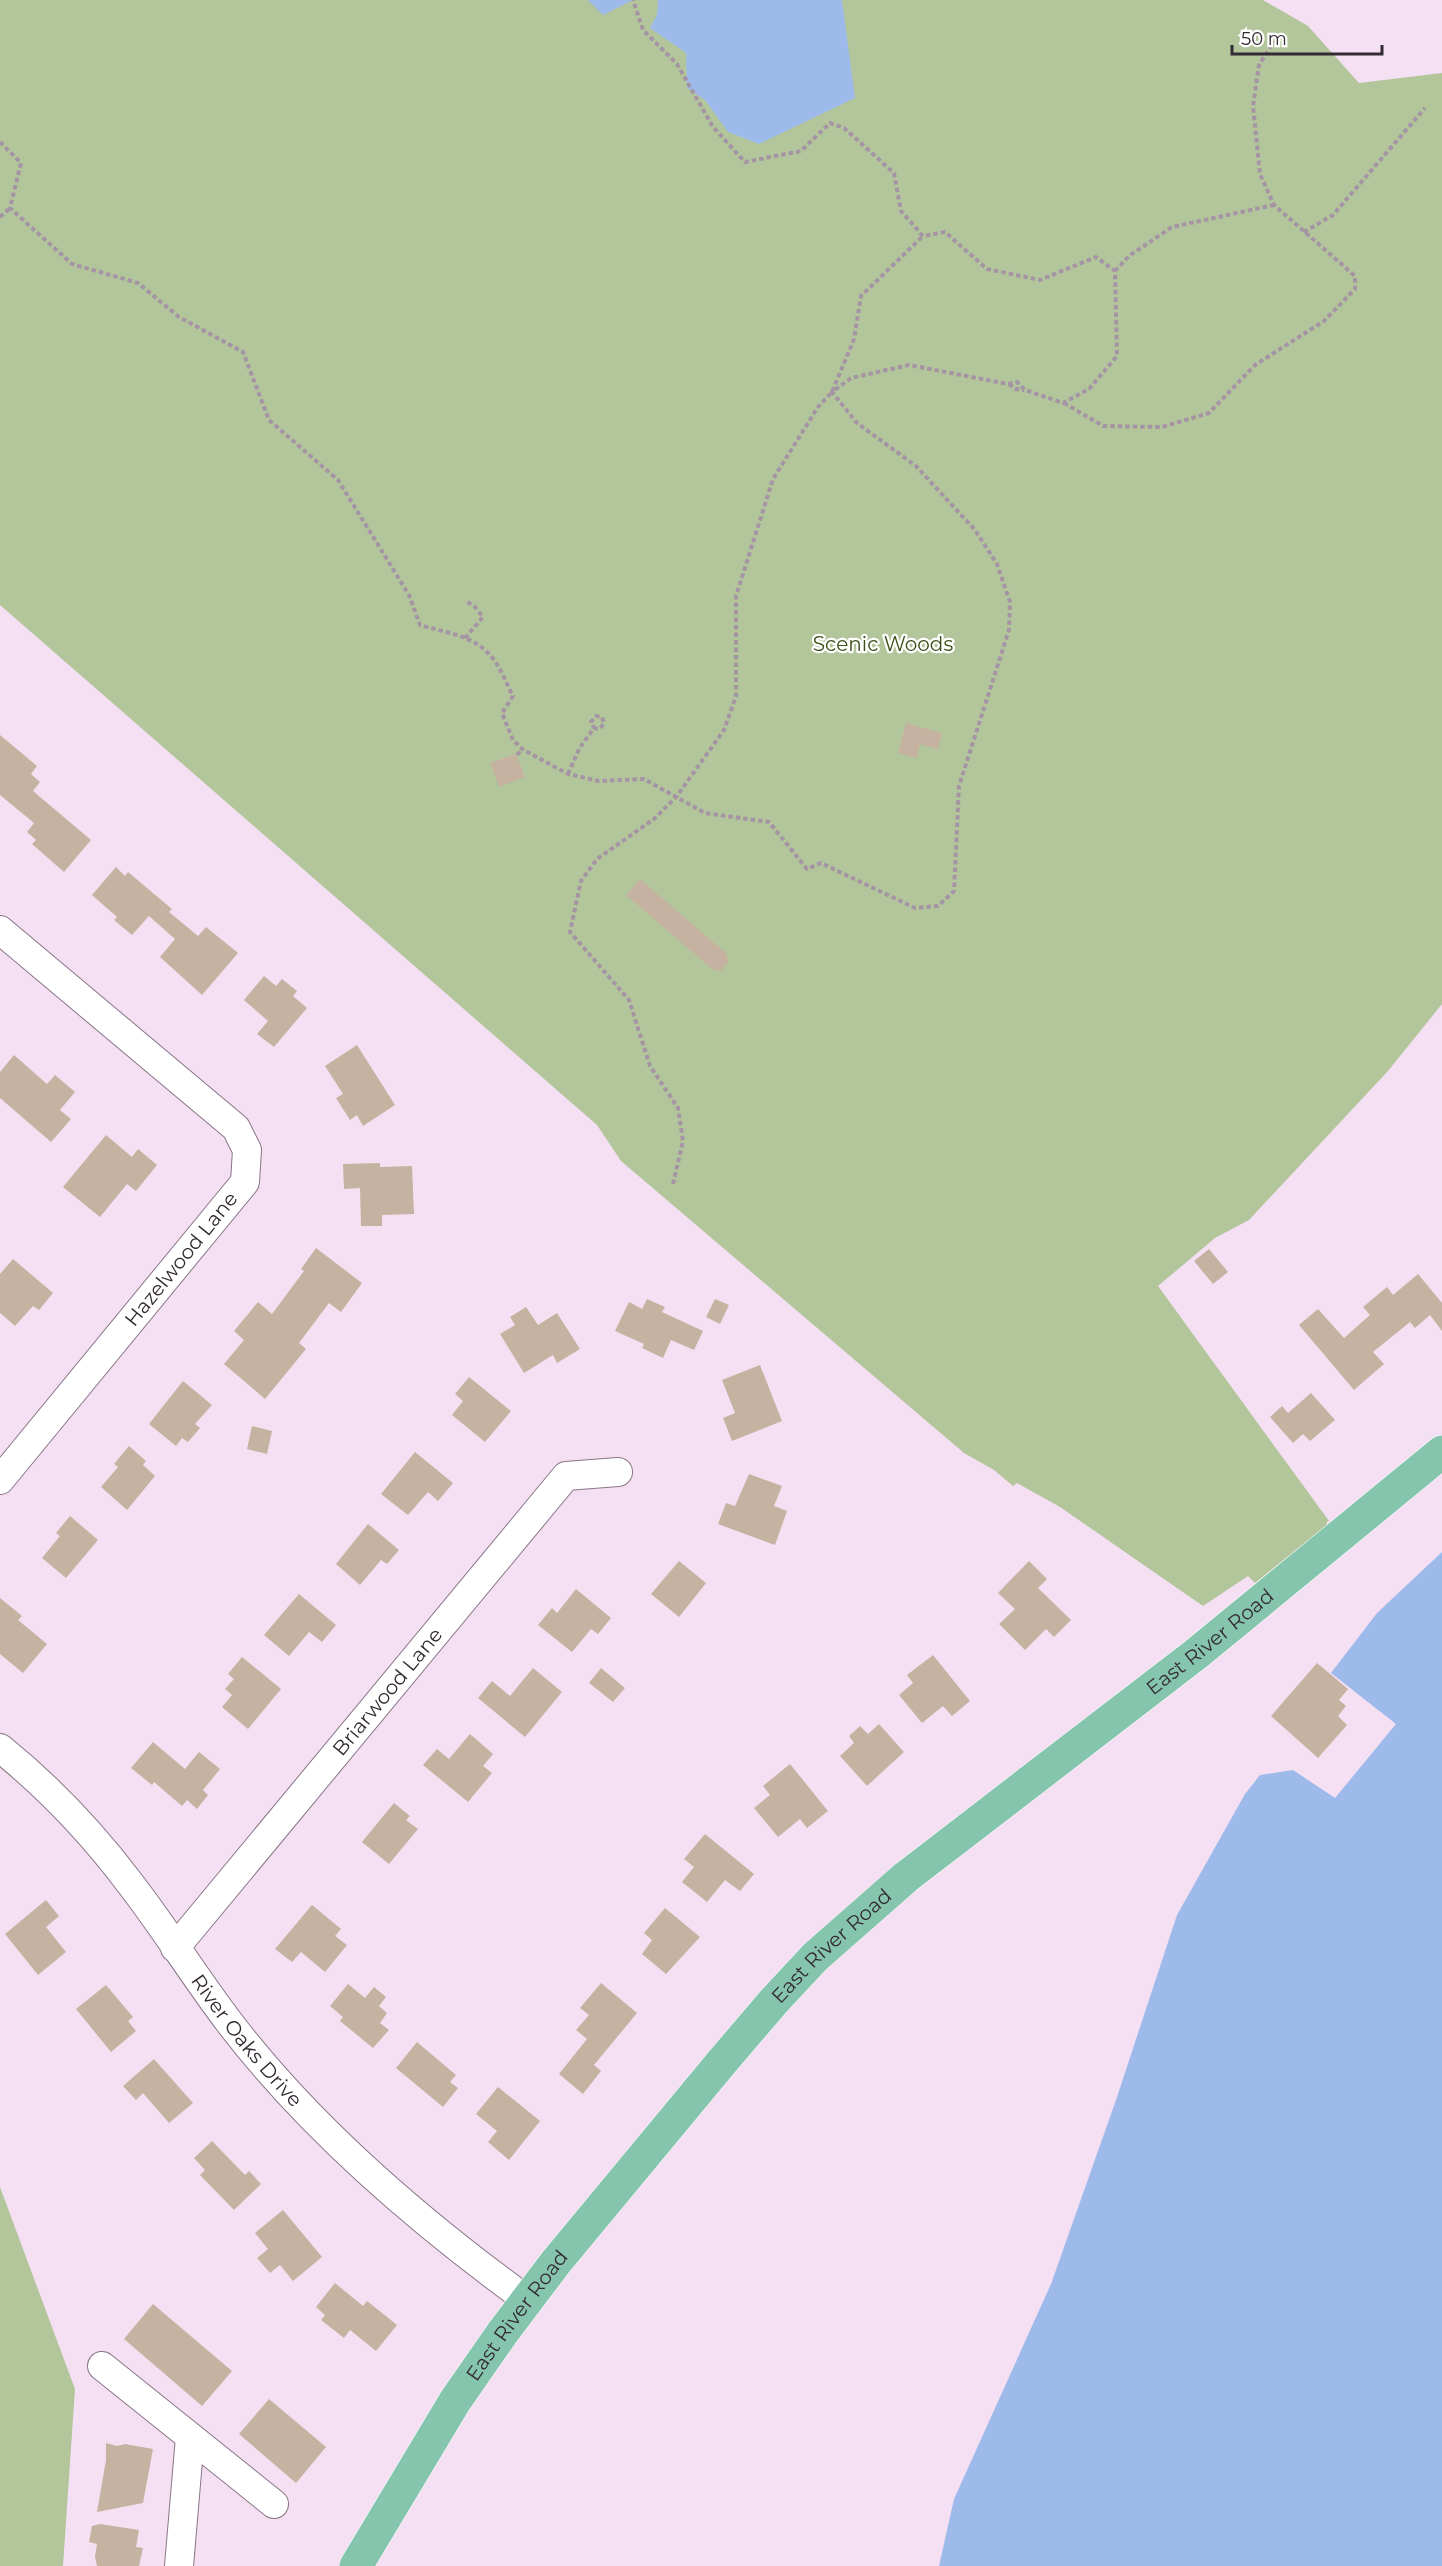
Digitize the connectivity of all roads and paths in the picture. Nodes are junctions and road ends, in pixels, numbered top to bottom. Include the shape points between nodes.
1 (633, 0) edge
2 (1274, 41) dead end
3 (1425, 108) dead end
4 (0, 142) edge
5 (1274, 205) junction
6 (10, 207) junction
7 (0, 217) edge
8 (1304, 232) junction
9 (923, 236) junction
10 (1115, 272) junction
11 (832, 392) junction
12 (1063, 403) junction
13 (465, 600) dead end
14 (465, 638) junction
15 (594, 728) dead end
16 (522, 749) junction
17 (517, 755) dead end
18 (568, 774) junction
19 (677, 796) junction
20 (0, 930) edge
21 (673, 1184) dead end
22 (1442, 1452) edge
23 (618, 1472) dead end
24 (0, 1480) edge
25 (0, 1748) edge
26 (176, 1948) junction
27 (527, 2300) junction
28 (102, 2366) dead end
29 (190, 2436) junction
30 (274, 2504) dead end
31 (179, 2566) edge
32 (356, 2566) edge

1 - 9 path via 643,30 677,64 713,127 745,162 801,151 830,123 844,128 894,173 901,211
2 - 5 path via 1259,65 1253,106 1260,174
3 - 8 path via 1333,215
4 - 6 path via 21,163
5 - 8 path
5 - 10 path via 1172,227 1129,256
6 - 7 path
6 - 14 path via 72,264 138,283 179,317 243,352 269,420 338,480 409,595 420,625
8 - 12 path via 1355,276 1355,289 1324,321 1255,365 1209,413 1162,427 1103,426
9 - 10 path via 945,232 987,269 1040,280 1096,257
9 - 11 path via 861,296 854,339
10 - 12 path via 1117,356 1089,388
11 - 12 path via 851,378 909,365 1008,384 1017,382 1025,390
11 - 19 path via 818,407 773,479 736,596 736,696 724,730
11 - 19 path via 857,423 916,466 975,530 997,564 1010,602 1010,630 959,786 954,891 938,906 915,908 821,862 807,869 769,822 705,813
13 - 14 path via 483,617
14 - 16 path via 491,655 513,696 502,713 513,740
15 - 18 path
16 - 17 path
16 - 18 path
18 - 19 path via 599,781 644,779
19 - 21 path via 654,819 597,859 581,881 570,932 629,1000 650,1066 678,1108 683,1141
20 - 24 street, Hazelwood Lane via 236,1128 247,1150 245,1182
22 - 27 main road, East River Road via 1196,1654 859,1916 766,2010
23 - 26 street, Briarwood Lane via 566,1476
25 - 26 street, River Oaks Drive via 72,1816 111,1860
26 - 27 street, River Oaks Drive via 230,2023 330,2136 460,2249
27 - 32 main road, East River Road via 455,2401
28 - 29 street
29 - 30 street
29 - 31 street

